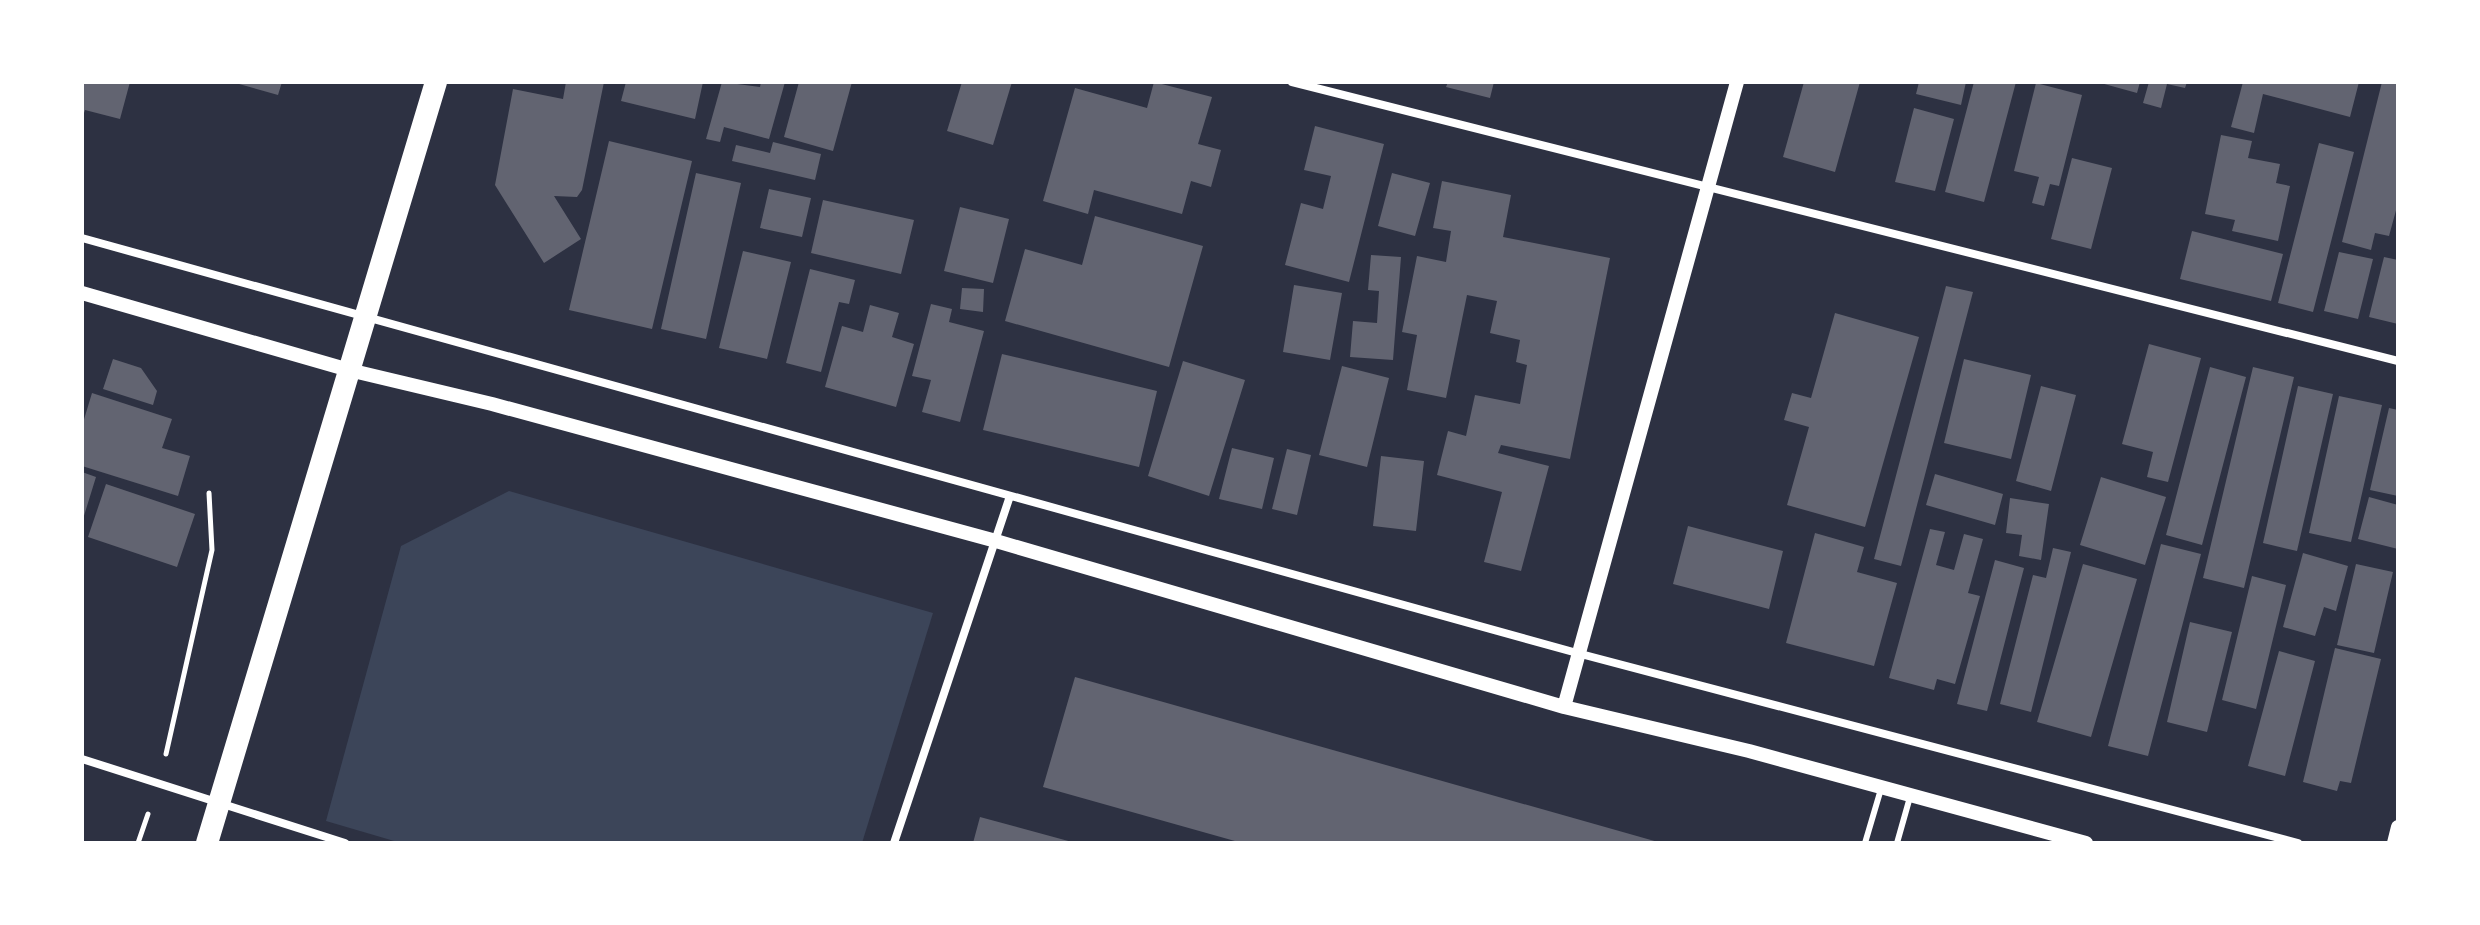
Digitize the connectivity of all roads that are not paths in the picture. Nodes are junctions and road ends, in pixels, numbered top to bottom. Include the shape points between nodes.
1 (436, 82) edge
2 (1292, 82) edge
3 (1737, 82) edge
4 (1710, 187) junction
5 (82, 238) edge
6 (82, 293) edge
7 (364, 317) junction
8 (2398, 361) edge
9 (349, 370) junction
10 (1010, 496) junction
11 (996, 541) junction
12 (1577, 653) junction
13 (1564, 707) junction
14 (82, 759) edge
15 (1881, 788) junction
16 (1910, 793) junction
17 (220, 805) junction
18 (2398, 827) edge
19 (207, 843) edge
20 (345, 843) edge
21 (894, 843) edge
22 (1865, 843) edge
23 (1897, 843) edge
24 (2086, 843) edge
25 (2298, 843) edge
26 (2394, 843) edge

1 - 7 highway
2 - 4 street
3 - 4 street
4 - 8 street
4 - 12 street
5 - 7 street
6 - 9 street
7 - 9 highway
7 - 10 street
9 - 11 street
9 - 17 highway
10 - 11 street
10 - 12 street
11 - 13 street
11 - 21 street
12 - 13 street
12 - 25 street
13 - 15 street
14 - 17 street
15 - 16 street
15 - 22 lane
16 - 23 lane
16 - 24 street
17 - 19 highway
17 - 20 street
18 - 26 street

